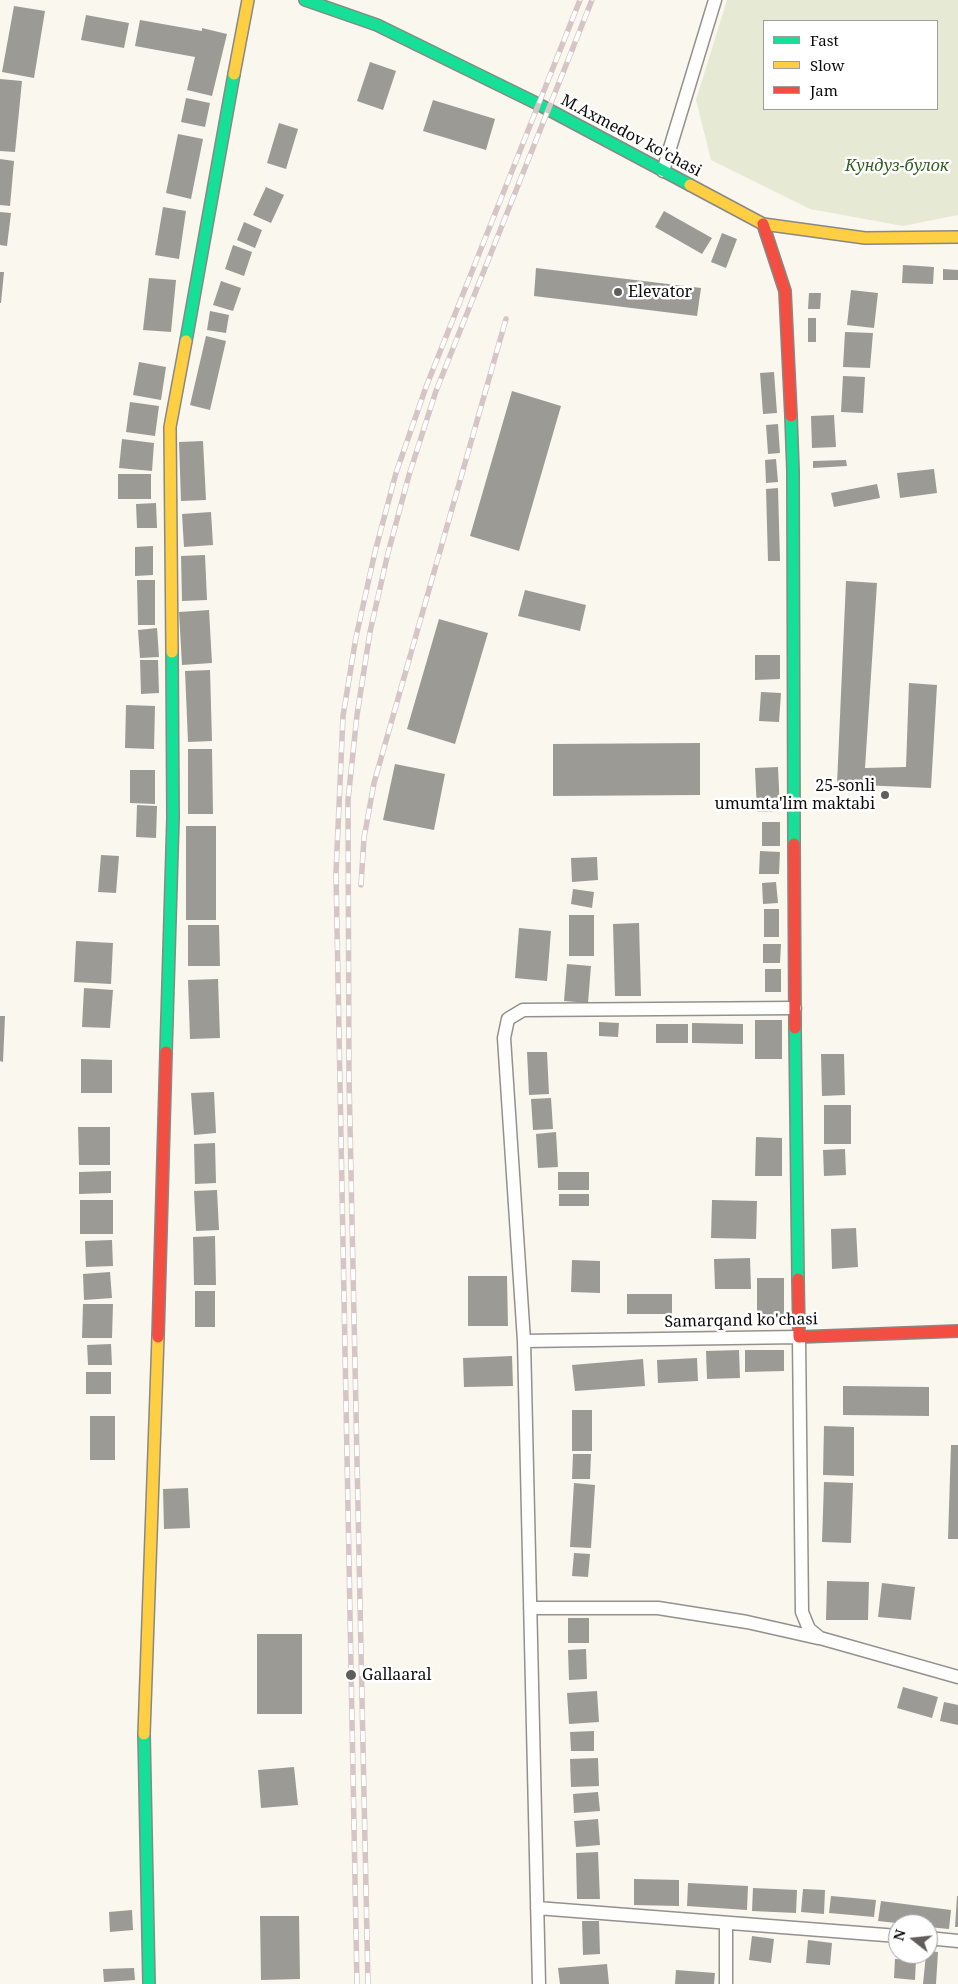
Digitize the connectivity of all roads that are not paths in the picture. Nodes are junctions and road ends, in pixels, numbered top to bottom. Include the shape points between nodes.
1 (248, 0) edge
2 (305, 0) edge
3 (715, 0) edge
4 (663, 171) junction
5 (763, 224) junction
6 (958, 237) edge
7 (795, 1008) junction
8 (958, 1331) edge
9 (799, 1337) junction
10 (524, 1341) junction
11 (530, 1608) junction
12 (820, 1638) junction
13 (958, 1677) edge
14 (538, 1908) junction
15 (726, 1923) junction
16 (888, 1935) edge
17 (938, 1939) edge
18 (958, 1941) edge
19 (149, 1984) edge
20 (538, 1984) edge
21 (726, 1984) edge

1 - 19 street via 170,427 173,818 144,1718
2 - 4 street, M.Axmedov ko'chasi via 376,25 538,104
3 - 4 street
4 - 5 street, M.Axmedov ko'chasi
5 - 6 street, M.Axmedov ko'chasi via 865,238
5 - 7 street via 785,291 792,452
7 - 9 street
7 - 10 street via 523,1010 508,1019 504,1038
8 - 9 street, Samarqand ko'chasi
9 - 10 street, Samarqand ko'chasi
9 - 12 street via 802,1612 809,1629
10 - 11 street
11 - 12 street via 658,1608
11 - 14 street
12 - 13 street
14 - 15 street
14 - 20 street
15 - 16 street
15 - 21 street
17 - 18 street

